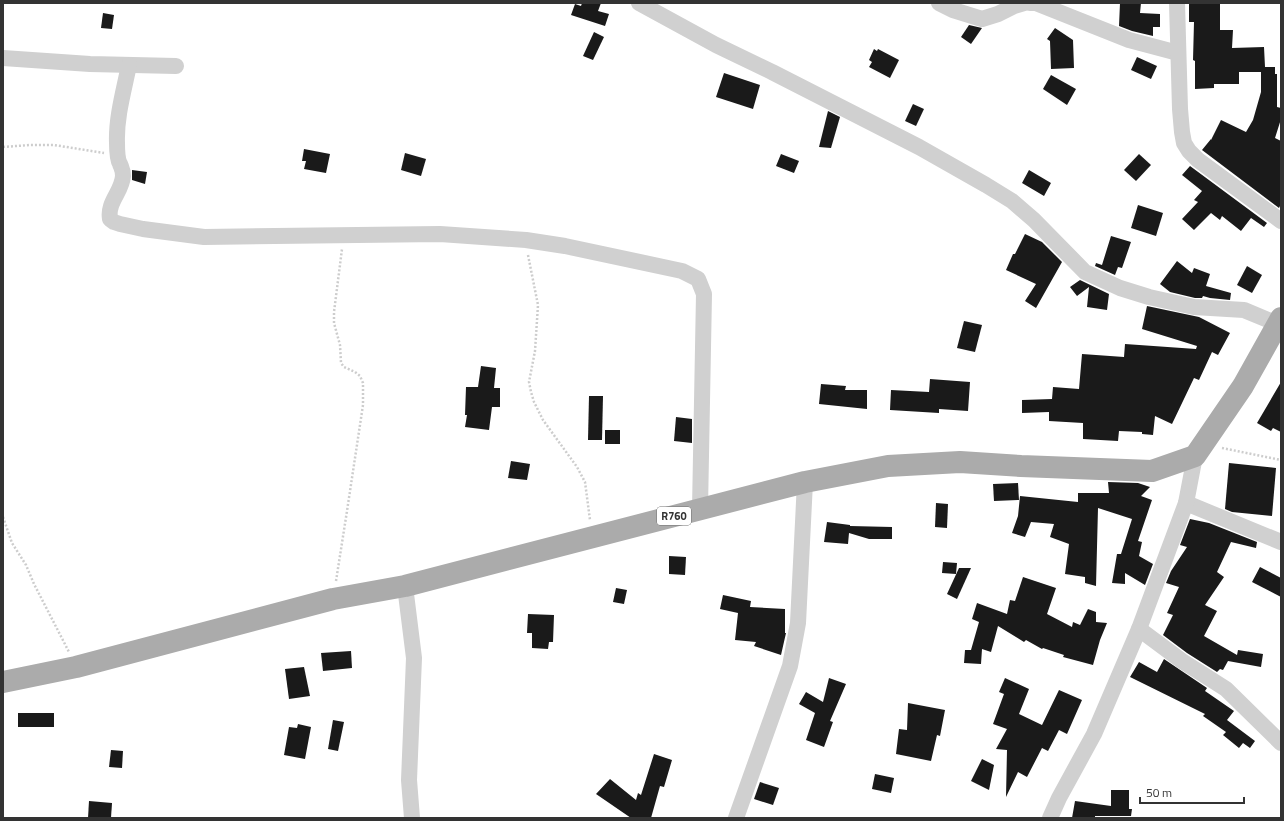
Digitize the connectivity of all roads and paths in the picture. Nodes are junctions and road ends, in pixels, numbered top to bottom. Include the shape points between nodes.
1 (639, 3) edge
2 (939, 3) edge
3 (1024, 3) edge
4 (1030, 3) edge
5 (1177, 3) edge
6 (1178, 53) junction
7 (3, 58) edge
8 (129, 65) junction
9 (176, 66) dead end
10 (3, 147) edge
11 (118, 155) junction
12 (1281, 221) edge
13 (343, 236) junction
14 (526, 240) junction
15 (1278, 329) edge
16 (1199, 450) junction
17 (1281, 460) edge
18 (805, 482) junction
19 (1186, 503) junction
20 (700, 509) junction
21 (3, 517) edge
22 (592, 538) junction
23 (1281, 542) edge
24 (405, 586) junction
25 (333, 599) junction
26 (1139, 630) junction
27 (76, 667) junction
28 (3, 682) edge
29 (1281, 743) edge
30 (412, 818) edge
31 (736, 818) edge
32 (1050, 818) edge

1 - 15 street via 716,45 919,147 986,185 1012,201 1034,220 1085,272 1120,288 1149,297 1194,307 1244,310
2 - 3 street via 982,19
4 - 6 street via 1036,3 1129,40
5 - 6 street
6 - 12 street via 1184,143 1198,160
7 - 8 street
8 - 9 street
8 - 11 street via 118,123
10 - 11 path via 54,145
11 - 13 street via 123,177 110,205 110,219 114,222 143,229 204,237
13 - 14 street via 440,234
13 - 25 path via 334,323 340,344 341,363 360,376 363,383 363,405
14 - 20 street via 682,271 698,279 704,294
14 - 22 path via 538,305 535,351 529,382 531,392 543,420 585,482
15 - 16 main road
16 - 17 path
16 - 18 main road, R760 via 1152,471 960,462 888,466
16 - 19 street
18 - 20 main road, R760
18 - 31 street via 798,623 790,666
19 - 23 street
19 - 26 street
20 - 22 main road, R760
21 - 27 path via 12,543 26,565
22 - 24 main road, R760
24 - 25 main road, R760
24 - 30 street via 414,658 409,780
25 - 27 main road, R760
26 - 29 street via 1226,689
26 - 32 street via 1094,734
27 - 28 main road, R760

